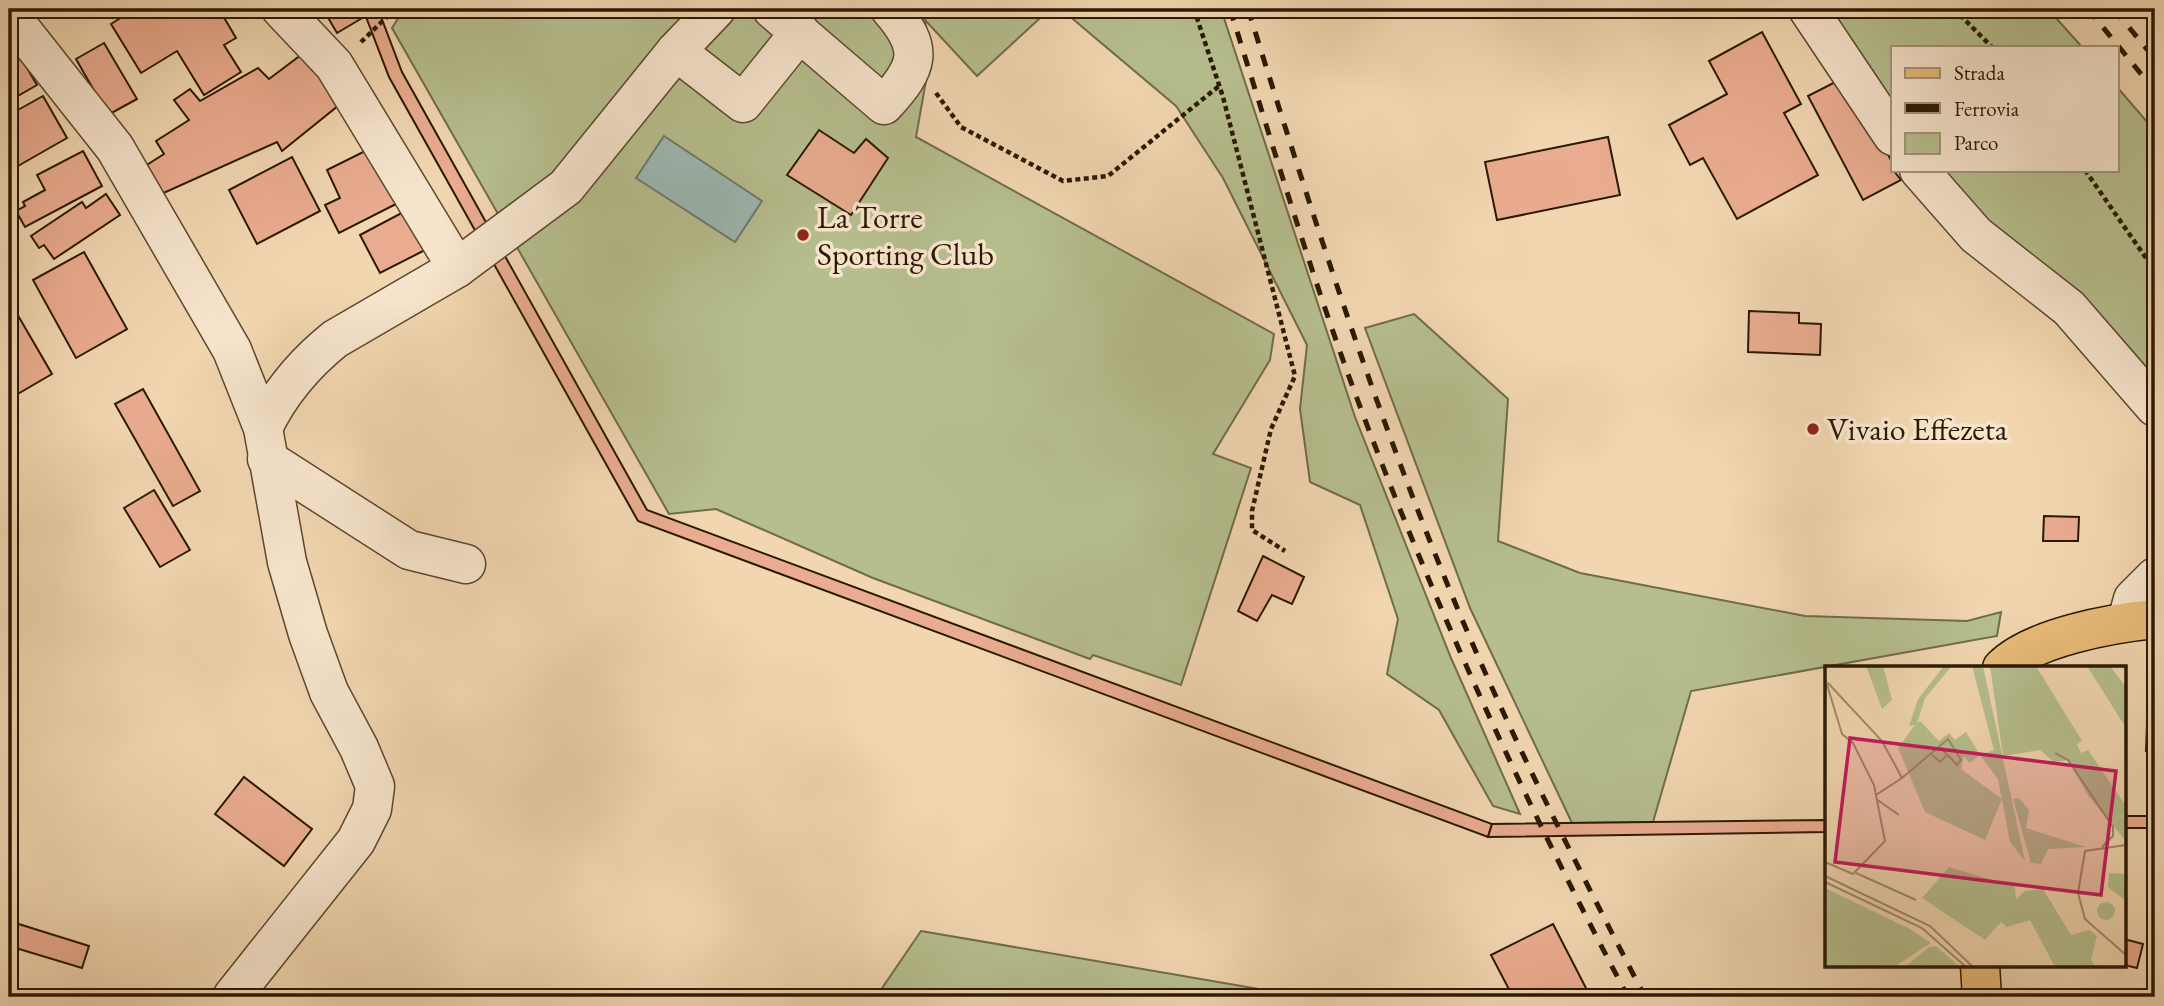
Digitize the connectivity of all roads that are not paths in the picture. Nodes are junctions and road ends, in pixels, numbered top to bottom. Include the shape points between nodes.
1 (281, 9) edge
2 (716, 9) edge
3 (890, 9) edge
4 (1808, 9) edge
5 (9, 14) edge
6 (786, 20) edge
7 (676, 51) junction
8 (1891, 133) edge
9 (1921, 172) edge
10 (457, 268) junction
11 (2155, 407) edge
12 (265, 444) junction
13 (466, 564) dead end
14 (2155, 577) edge
15 (2141, 620) edge
16 (2005, 666) edge
17 (1980, 968) edge
18 (232, 997) edge
19 (1982, 997) edge

1 - 10 street via 334,65
2 - 7 street
3 - 6 street via 910,32 914,64 884,105
4 - 8 street
5 - 12 street via 115,148 232,350
6 - 7 street via 743,103
7 - 10 street via 566,187
9 - 11 street via 1976,235 2069,308
10 - 12 street via 319,352 290,382
12 - 13 street via 409,550
12 - 18 street via 287,562 308,634 329,692 375,786 372,809 356,841
14 - 15 street via 2133,599
15 - 16 main road via 2044,645
17 - 19 main road

